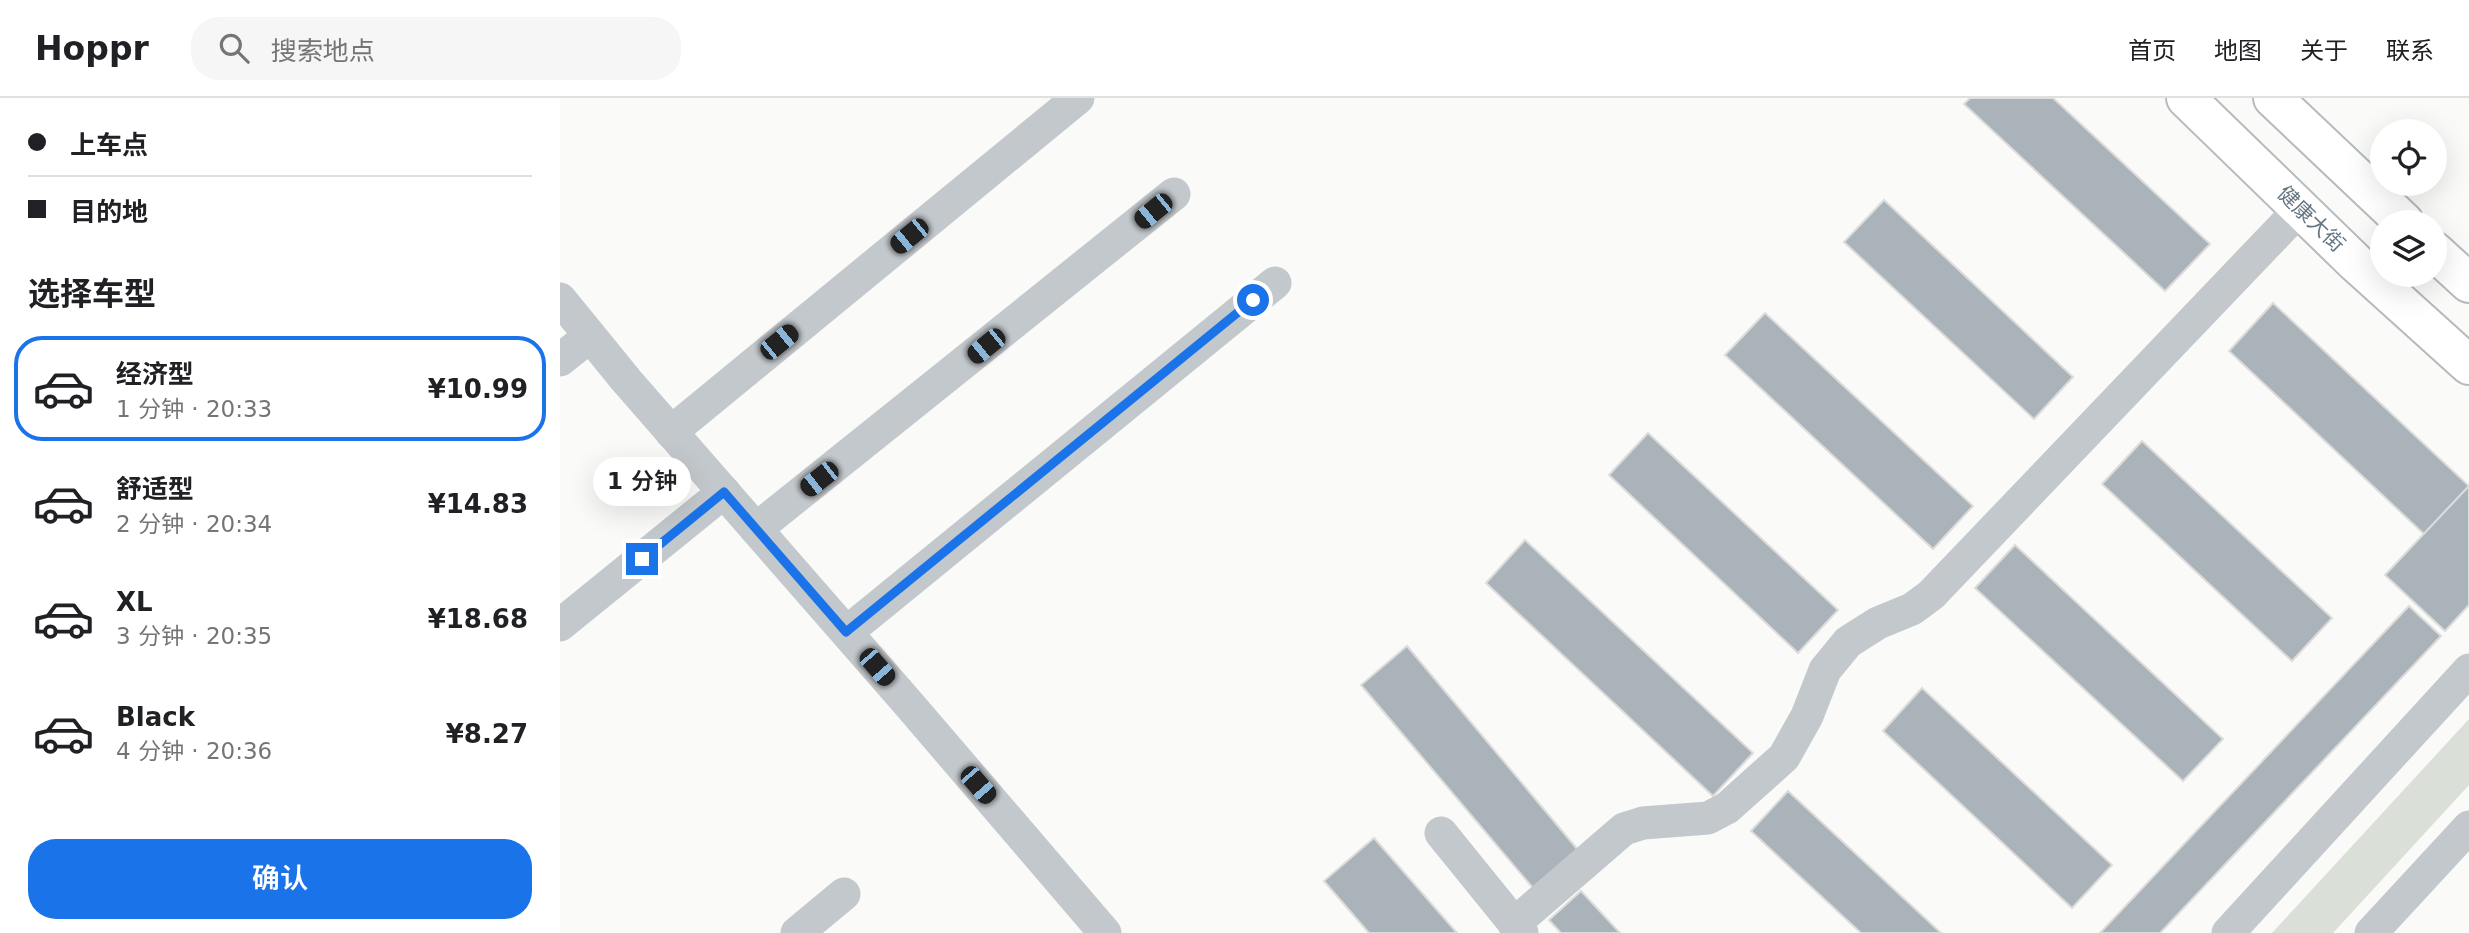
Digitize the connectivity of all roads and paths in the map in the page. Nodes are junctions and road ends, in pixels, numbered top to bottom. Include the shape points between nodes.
1 (1079, 98) edge
2 (2186, 98) edge
3 (2273, 98) edge
4 (1174, 194) dead end
5 (2301, 209) junction
6 (2391, 210) edge
7 (2447, 263) edge
8 (1275, 283) dead end
9 (2469, 283) edge
10 (560, 299) edge
11 (590, 336) junction
12 (560, 360) edge
13 (2469, 365) edge
14 (671, 432) junction
15 (724, 492) junction
16 (756, 529) junction
17 (560, 625) edge
18 (846, 632) junction
19 (2469, 670) edge
20 (2469, 827) edge
21 (1441, 833) dead end
22 (844, 894) dead end
23 (1518, 928) edge
24 (1102, 932) edge
25 (797, 933) edge
26 (2228, 933) edge
27 (2371, 933) edge

1 - 14 street
2 - 5 main road, 健康大街
3 - 6 main road
4 - 16 street
5 - 13 main road, 健康大街
5 - 23 street via 1931,595 1848,642 1825,670 1784,757 1766,775 1708,818 1643,822 1624,829
7 - 9 main road
8 - 18 street
10 - 11 street
11 - 12 street
11 - 14 street
14 - 15 street
15 - 16 street
15 - 17 street
16 - 18 street
18 - 24 street
19 - 26 street
20 - 27 street
21 - 23 street
22 - 25 street

